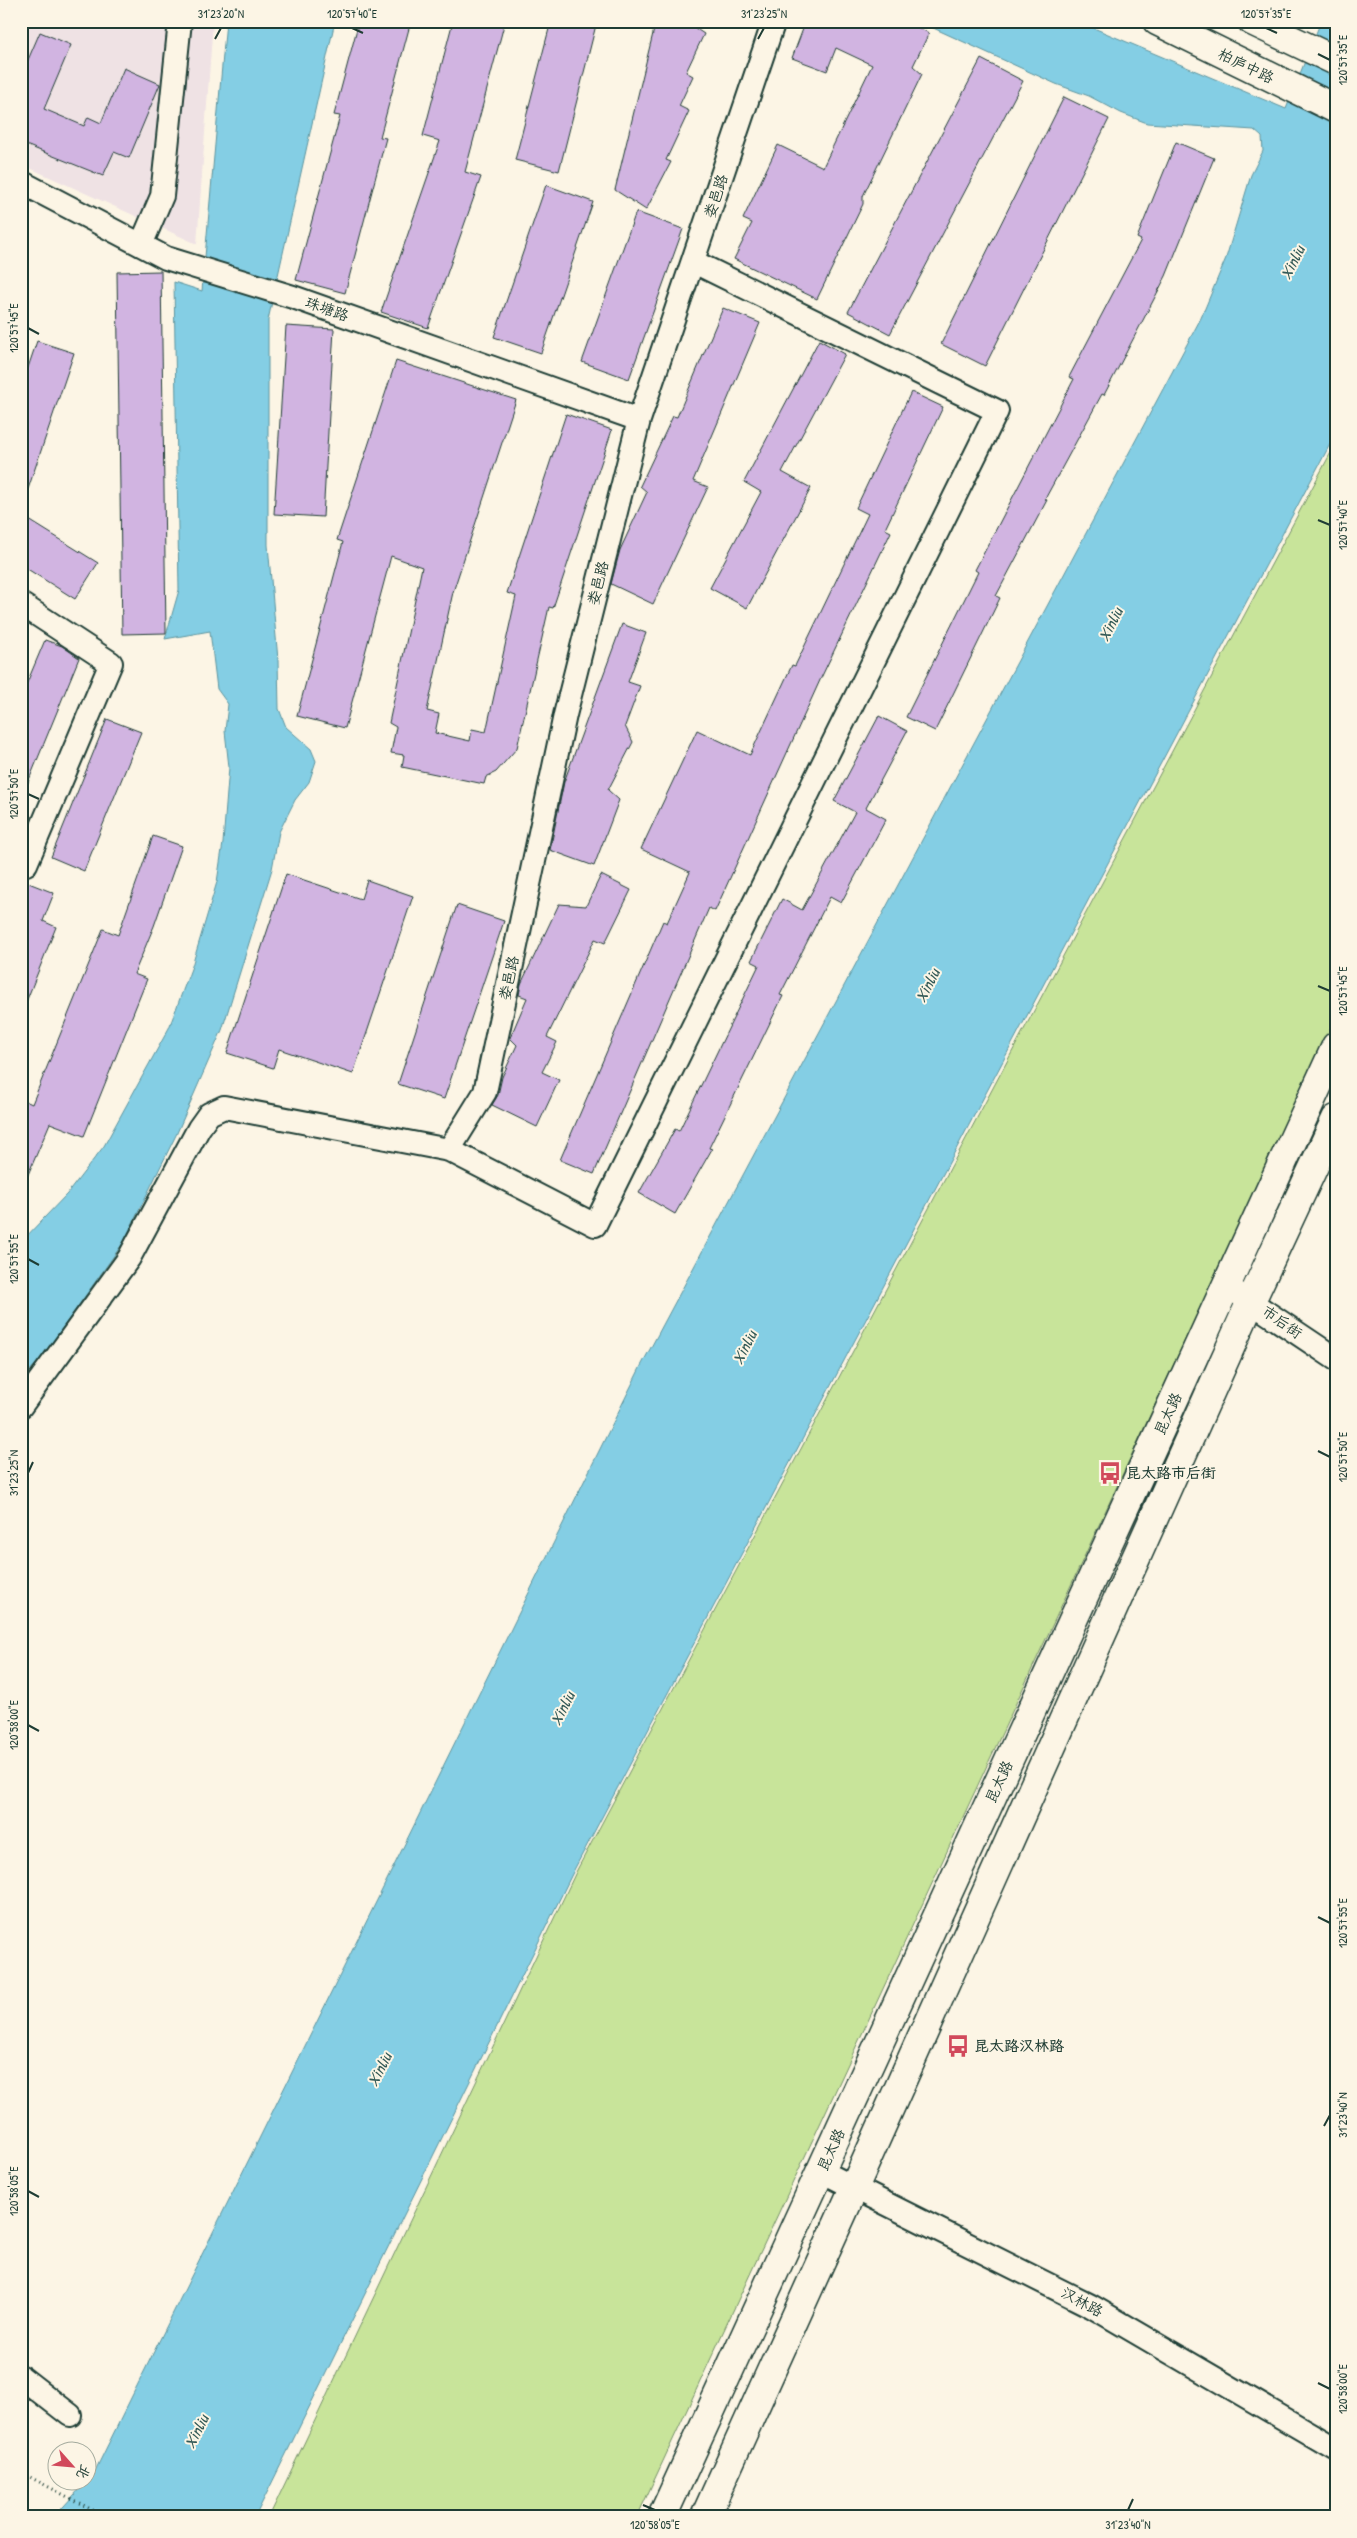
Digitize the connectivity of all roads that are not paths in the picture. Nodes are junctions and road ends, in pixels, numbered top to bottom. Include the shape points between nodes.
1 (180, 21) edge
2 (774, 21) edge
3 (1157, 21) edge
4 (1252, 21) edge
5 (1336, 61) edge
6 (1336, 110) edge
7 (21, 182) edge
8 (141, 245) junction
9 (694, 262) junction
10 (639, 420) junction
11 (21, 604) edge
12 (26, 864) dead end
13 (1336, 1046) edge
14 (1336, 1119) edge
15 (449, 1150) junction
16 (1227, 1286) junction
17 (1251, 1301) junction
18 (1336, 1360) edge
19 (21, 1406) edge
20 (821, 2171) junction
21 (854, 2188) junction
22 (21, 2377) edge
23 (70, 2415) dead end
24 (1336, 2449) edge
25 (662, 2517) edge
26 (705, 2517) edge

1 - 8 street via 162,196
2 - 9 street, 娄邑路
3 - 6 main road, 柏庐中路
4 - 5 main road
7 - 8 street, 珠塘路
8 - 10 street, 珠塘路 via 166,258 293,297
9 - 10 street, 娄邑路
9 - 15 street via 996,412 595,1225
10 - 15 street, 娄邑路 via 565,715 485,1092
11 - 12 street via 111,663
13 - 16 main road, 昆太路
14 - 17 main road, 昆太路
15 - 19 street via 224,1107 209,1114 129,1258
16 - 17 street, 市后街
16 - 20 main road, 昆太路
17 - 18 street, 市后街
17 - 21 main road, 昆太路
20 - 21 street, 汉林路
20 - 25 main road, 昆太路
21 - 24 street, 汉林路 via 1091,2306
21 - 26 main road, 昆太路
22 - 23 street

